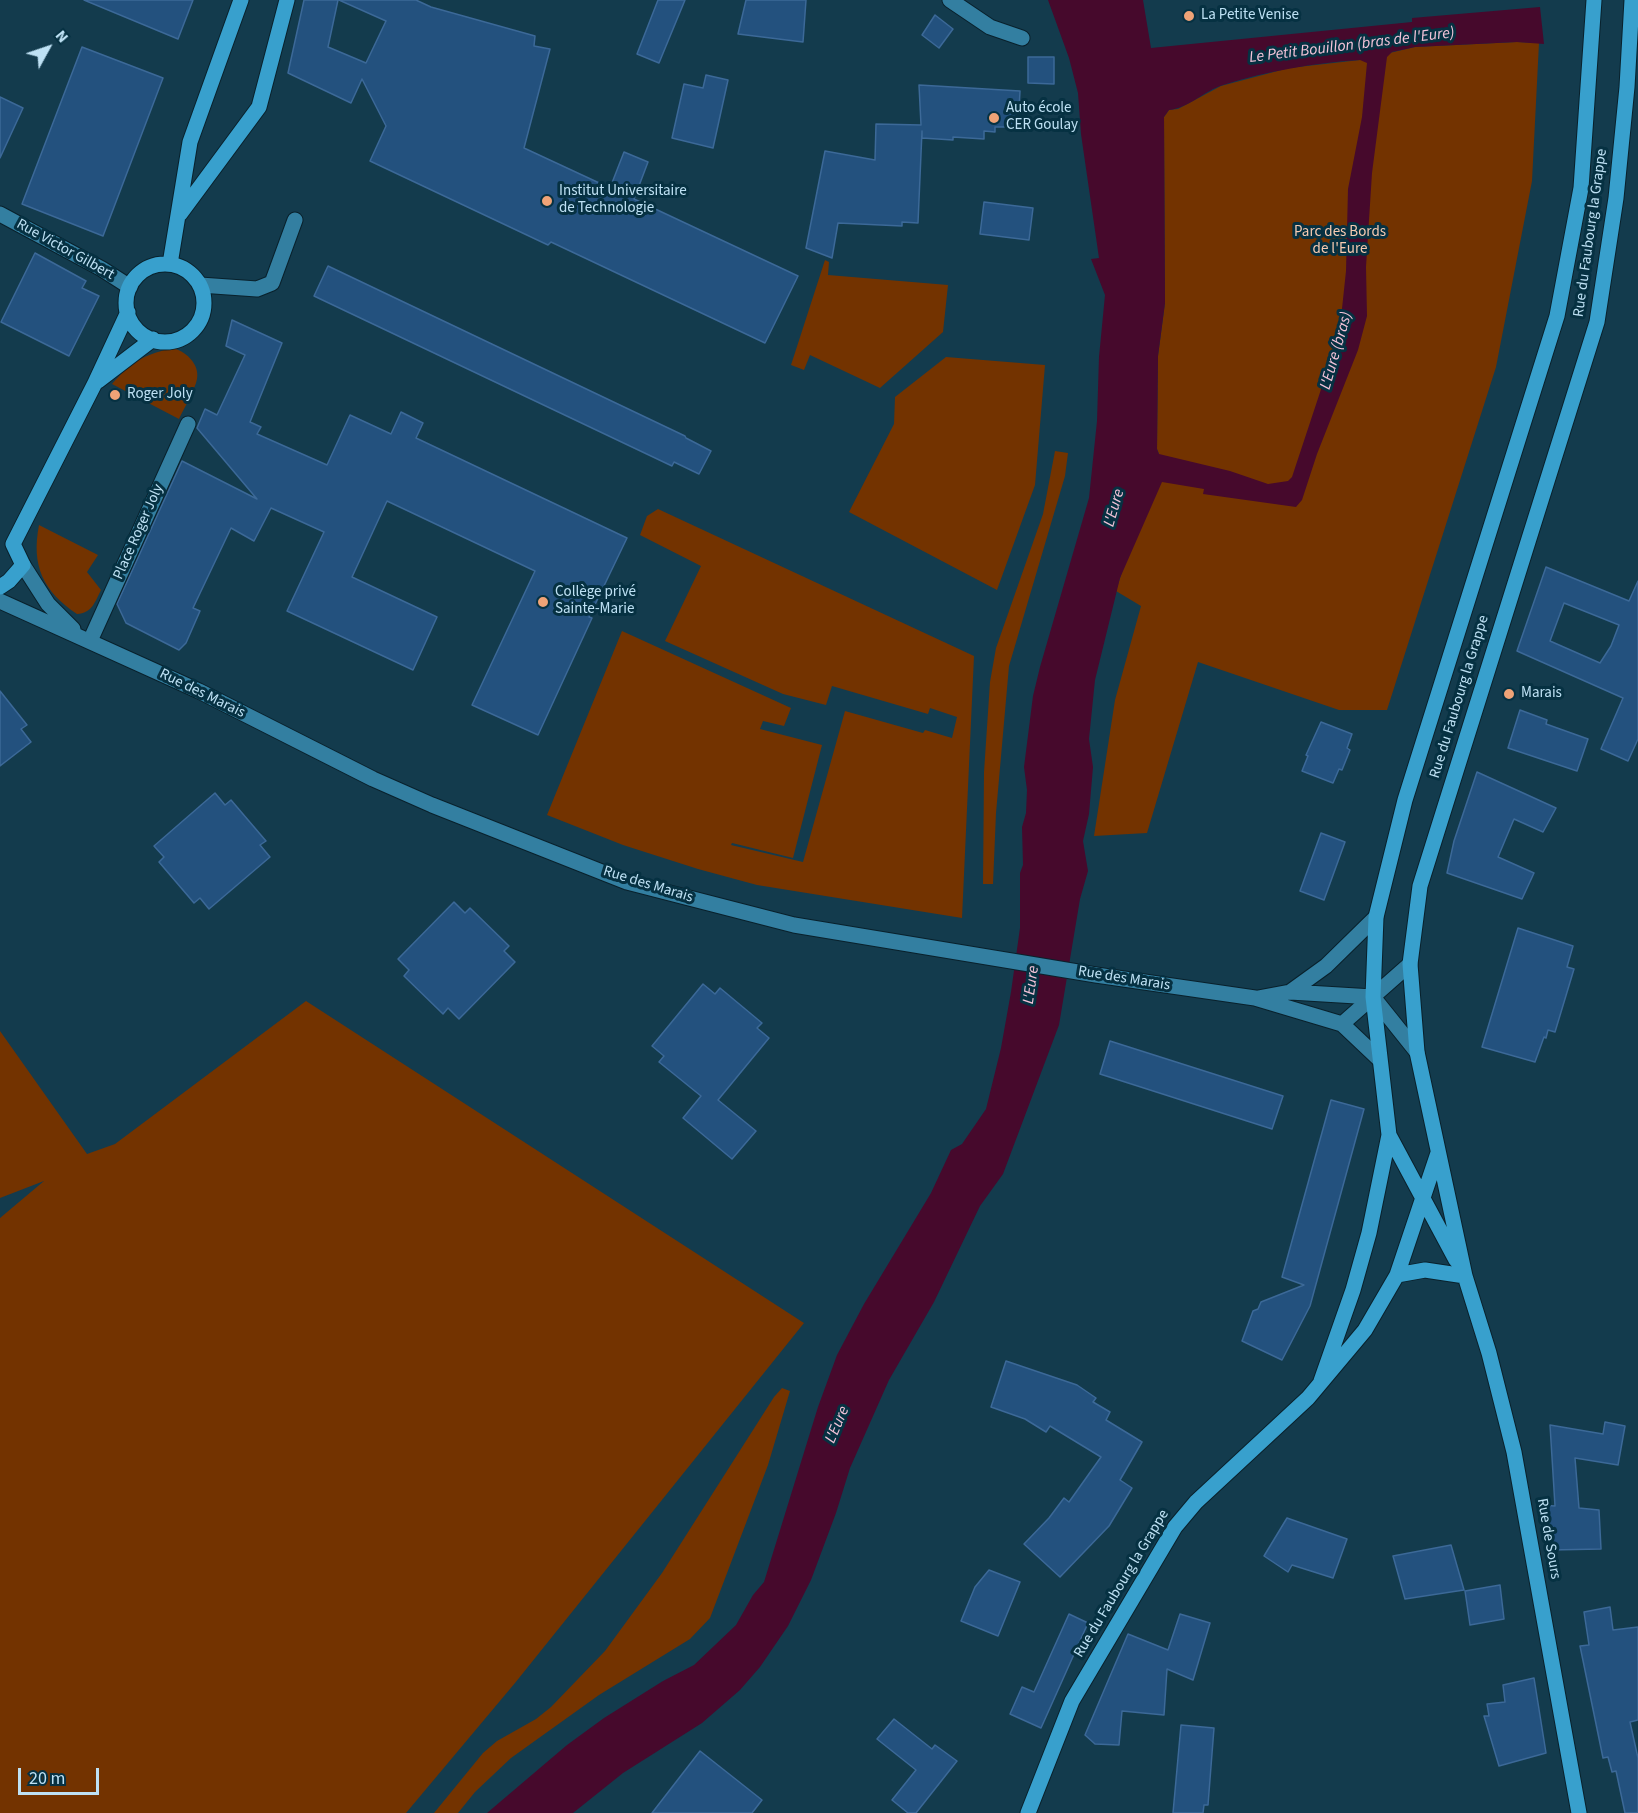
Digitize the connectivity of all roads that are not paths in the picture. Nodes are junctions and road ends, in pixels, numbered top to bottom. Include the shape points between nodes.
1 (241, 0) edge
2 (287, 0) edge
3 (950, 0) edge
4 (1594, 0) edge
5 (1632, 0) edge
6 (1022, 38) dead end
7 (1633, 89) edge
8 (0, 214) edge
9 (178, 217) junction
10 (295, 220) dead end
11 (170, 264) junction
12 (200, 285) junction
13 (130, 287) junction
14 (128, 312) junction
15 (153, 339) junction
16 (95, 383) junction
17 (188, 424) dead end
18 (6, 548) edge
19 (23, 565) junction
20 (0, 587) edge
21 (0, 601) edge
22 (86, 639) junction
23 (1377, 917) junction
24 (1410, 964) junction
25 (1290, 992) junction
26 (1373, 997) junction
27 (1255, 998) junction
28 (1342, 1024) junction
29 (1417, 1052) junction
30 (1379, 1059) junction
31 (1389, 1135) junction
32 (1438, 1153) junction
33 (1423, 1199) junction
34 (1397, 1275) junction
35 (1465, 1276) junction
36 (1321, 1381) junction
37 (1028, 1813) edge
38 (1579, 1813) edge

1 - 9 main road via 190,142
2 - 9 main road via 259,107
3 - 6 street via 990,27
4 - 23 main road, Rue du Faubourg la Grappe via 1581,188 1557,316 1405,800
5 - 7 main road, Rue du Faubourg la Grappe
7 - 24 main road, Rue du Faubourg la Grappe via 1597,322 1420,886
8 - 13 street, Rue Victor Gilbert
9 - 11 main road
10 - 12 street via 272,283 257,289
11 - 12 main road via 188,271
11 - 13 main road via 142,272
12 - 15 main road via 204,306 196,327 179,339
13 - 14 main road
14 - 15 main road via 137,329
14 - 16 main road
15 - 16 main road
16 - 18 main road
17 - 22 street, Place Roger Joly
18 - 19 main road
19 - 20 main road
19 - 22 street, Rue des Marais via 48,604
21 - 22 street, Rue des Marais
22 - 27 street, Rue des Marais via 373,779 627,882 794,925
23 - 25 street, Rue des Marais via 1326,966
23 - 26 main road, Rue du Faubourg la Grappe
24 - 26 street
24 - 29 main road, Rue du Faubourg la Grappe
25 - 26 street, Rue des Marais
25 - 27 street, Rue des Marais
26 - 28 street
26 - 29 street
26 - 30 main road, Rue du Faubourg la Grappe
27 - 28 street, Rue des Marais
28 - 30 street, Rue des Marais
29 - 32 main road, Rue du Faubourg la Grappe
30 - 31 main road, Rue du Faubourg la Grappe
31 - 33 main road, Rue de Sours
31 - 36 main road, Rue du Faubourg la Grappe via 1360,1268
32 - 33 main road, Rue du Faubourg la Grappe
32 - 35 main road, Rue de Sours
33 - 34 main road, Rue du Faubourg la Grappe
33 - 35 main road, Rue de Sours
34 - 35 main road via 1425,1270
34 - 36 main road, Rue du Faubourg la Grappe via 1365,1330
35 - 38 main road, Rue de Sours via 1514,1452
36 - 37 main road, Rue du Faubourg la Grappe via 1175,1527 1072,1701

